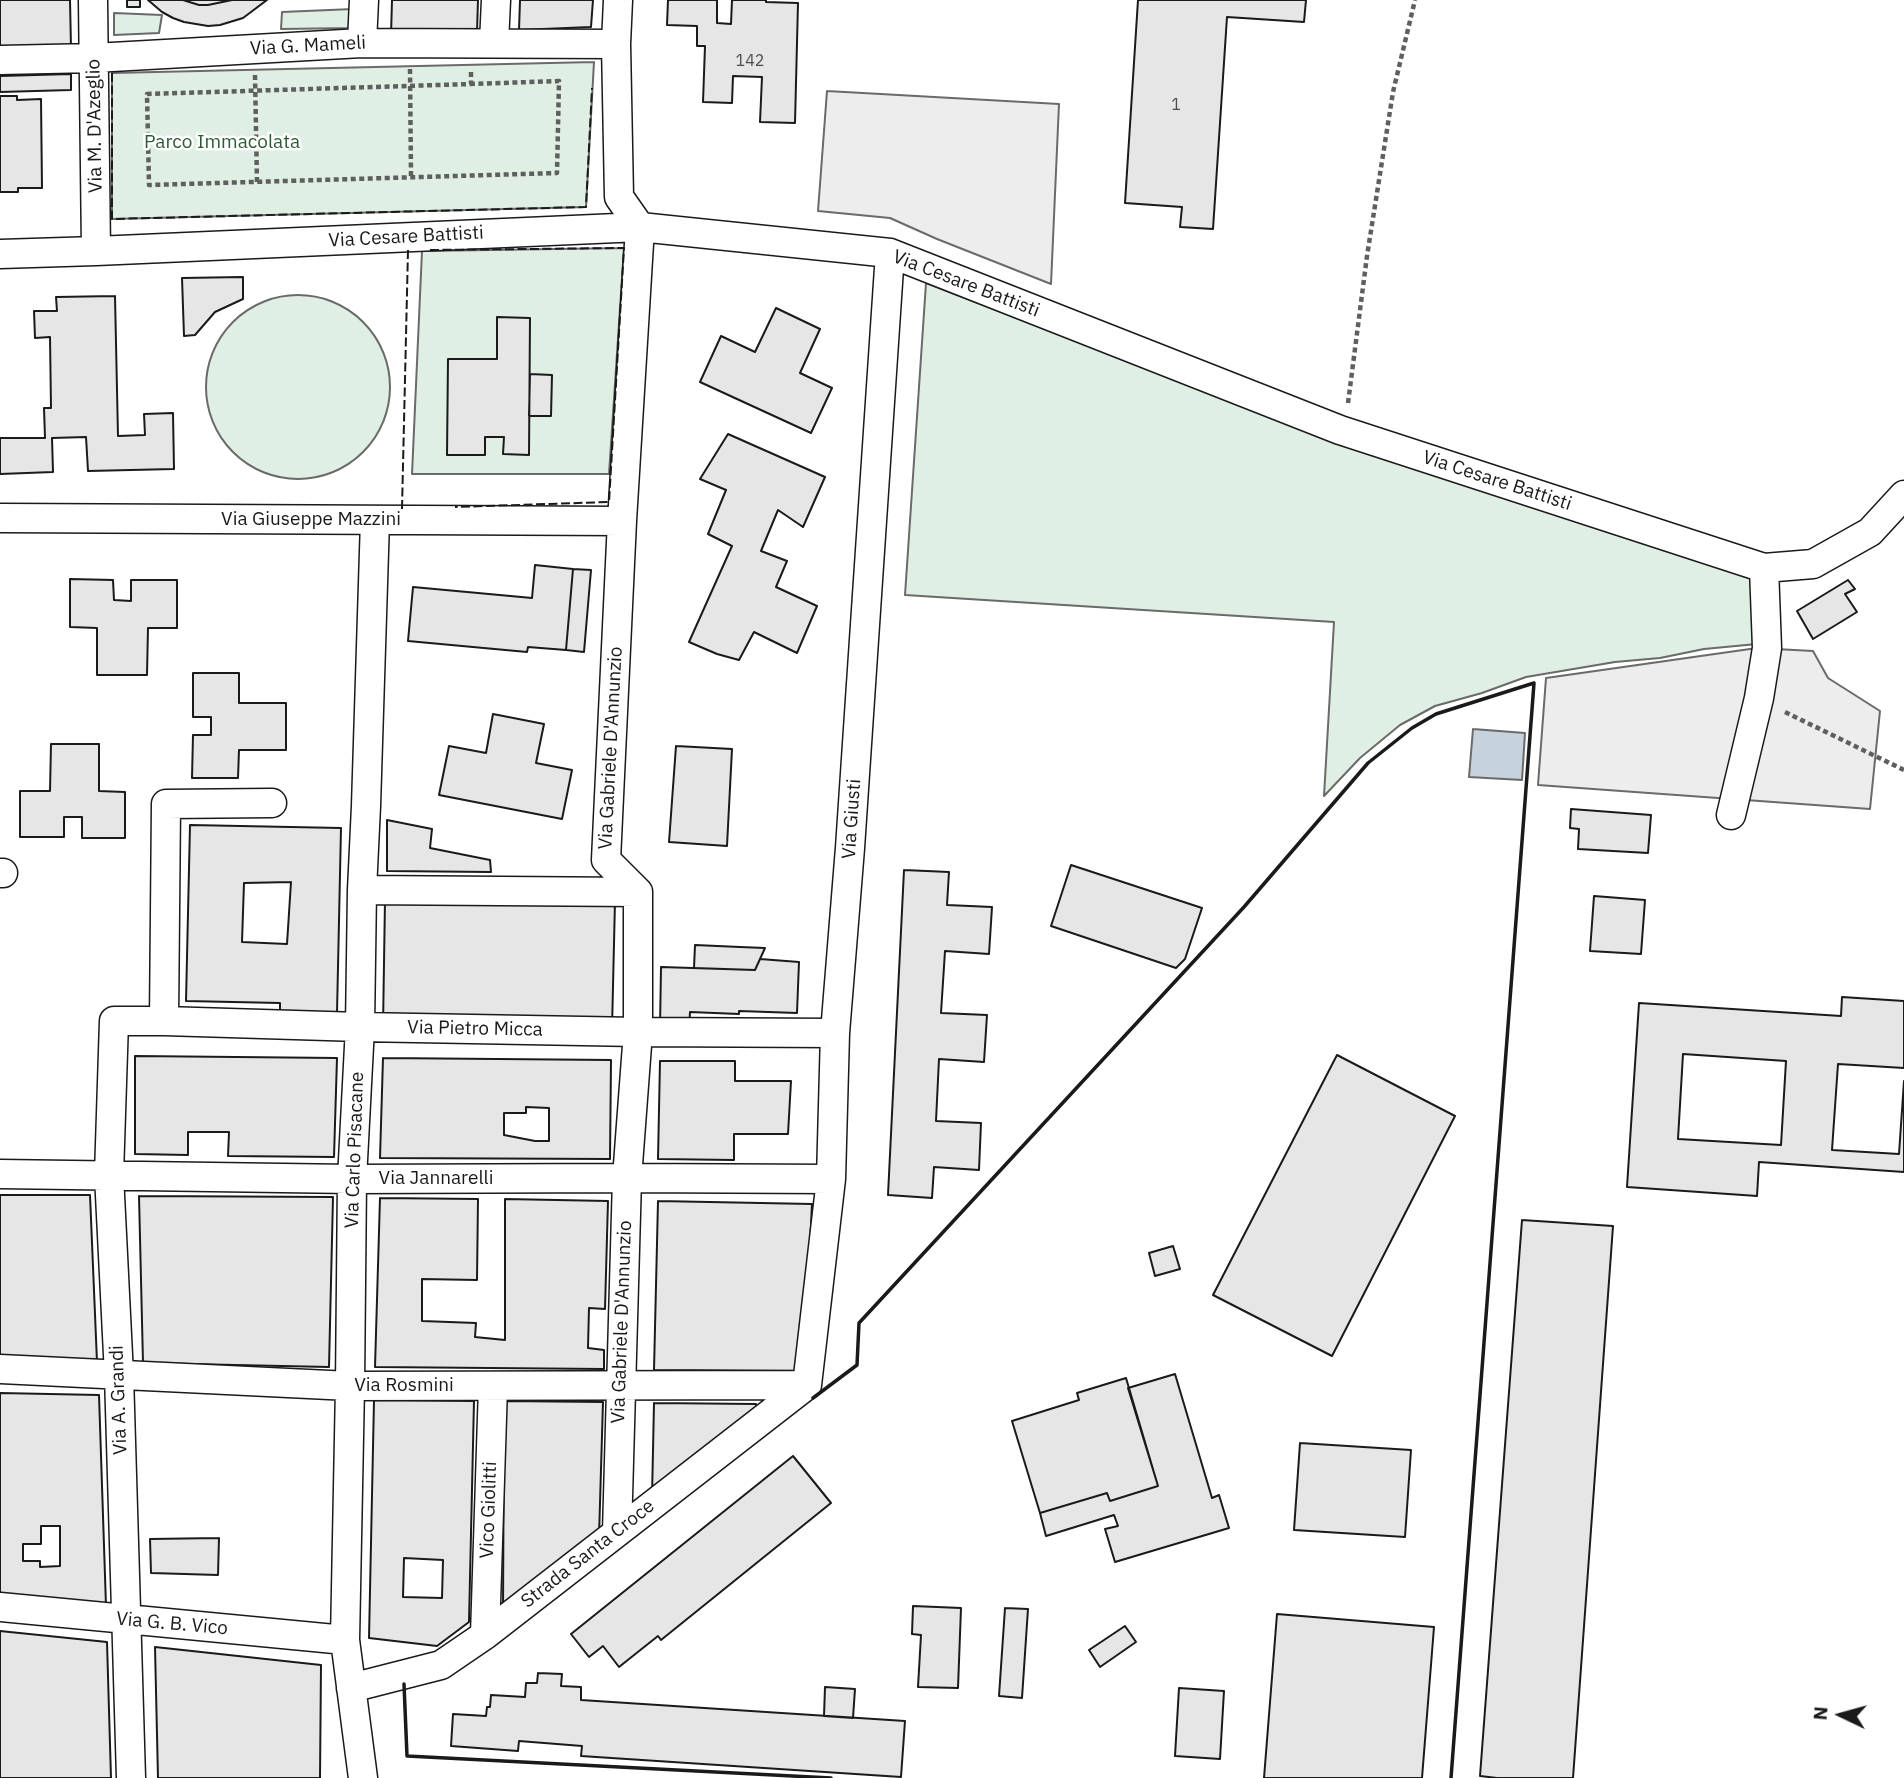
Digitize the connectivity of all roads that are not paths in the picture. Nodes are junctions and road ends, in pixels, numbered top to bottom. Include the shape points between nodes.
1 (93, 0) edge
2 (364, 0) edge
3 (496, 0) edge
4 (618, 0) edge
5 (362, 43) junction
6 (482, 43) junction
7 (616, 44) junction
8 (94, 58) junction
9 (0, 60) edge
10 (640, 227) junction
11 (96, 251) junction
12 (890, 253) junction
13 (0, 254) edge
14 (1904, 495) edge
15 (0, 518) edge
16 (375, 520) junction
17 (622, 522) junction
18 (1764, 568) junction
19 (272, 803) dead end
20 (1731, 815) dead end
21 (362, 890) junction
22 (638, 892) junction
23 (114, 1021) joint
24 (163, 1021) junction
25 (360, 1027) junction
26 (638, 1032) junction
27 (835, 1033) junction
28 (0, 1174) edge
29 (109, 1175) junction
30 (627, 1178) junction
31 (352, 1179) junction
32 (831, 1180) junction
33 (0, 1369) edge
34 (119, 1375) junction
35 (807, 1385) junction
36 (350, 1386) junction
37 (493, 1386) junction
38 (620, 1386) junction
39 (617, 1532) junction
40 (0, 1608) edge
41 (127, 1620) junction
42 (485, 1635) junction
43 (345, 1640) junction
44 (351, 1688) junction
45 (131, 1778) edge
46 (363, 1778) edge

1 - 8 street, Via M. D'Azeglio
2 - 5 street
3 - 6 street
4 - 7 street
5 - 6 street, Via G. Mameli
5 - 8 street, Via G. Mameli
6 - 7 street, Via G. Mameli
7 - 10 street via 619,197
8 - 9 street, Via G. Mameli
8 - 11 street, Via M. D'Azeglio
10 - 11 street, Via Cesare Battisti
10 - 12 street, Via Cesare Battisti
10 - 17 street, Via Gabriele D'Annunzio
11 - 13 street, Via Cesare Battisti
12 - 18 street, Via Cesare Battisti via 1340,430
12 - 27 street, Via Giusti
14 - 18 street via 1870,532 1813,564
15 - 16 street, Via Giuseppe Mazzini
16 - 17 street, Via Giuseppe Mazzini
16 - 21 street, Via Carlo Pisacane
17 - 22 street, Via Gabriele D'Annunzio via 606,860
18 - 20 street via 1767,648
19 - 24 street via 166,804
21 - 22 street
21 - 25 street, Via Carlo Pisacane
22 - 26 street, Via Gabriele D'Annunzio
23 - 24 street, Via Pietro Micca
23 - 29 street, Via A. Grandi
24 - 25 street, Via Pietro Micca
25 - 26 street, Via Pietro Micca
25 - 31 street, Via Carlo Pisacane
26 - 27 street, Via Pietro Micca
26 - 30 street, Via Gabriele D'Annunzio
27 - 32 street, Via Giusti
28 - 29 street, Via Jannarelli
29 - 31 street, Via Jannarelli
29 - 34 street, Via A. Grandi
30 - 31 street, Via Jannarelli
30 - 32 street, Via Jannarelli
30 - 38 street, Via Gabriele D'Annunzio
31 - 36 street, Via Carlo Pisacane
32 - 35 street, Via Giusti
33 - 34 street, Via Rosmini
34 - 36 street, Via Rosmini
34 - 41 street, Via A. Grandi
35 - 38 street, Via Rosmini
35 - 39 street, Strada Santa Croce
36 - 37 street, Via Rosmini
36 - 43 street, Via Carlo Pisacane
37 - 38 street, Via Rosmini
37 - 42 street, Vico Giolitti
38 - 39 street, Via Gabriele D'Annunzio
39 - 42 street, Strada Santa Croce
40 - 41 street, Via G. B. Vico
41 - 43 street, Via G. B. Vico
41 - 45 street, Via A. Grandi
42 - 44 street, Strada Santa Croce via 441,1665
43 - 44 street, Via Carlo Pisacane
44 - 46 street, Via Carlo Pisacane

